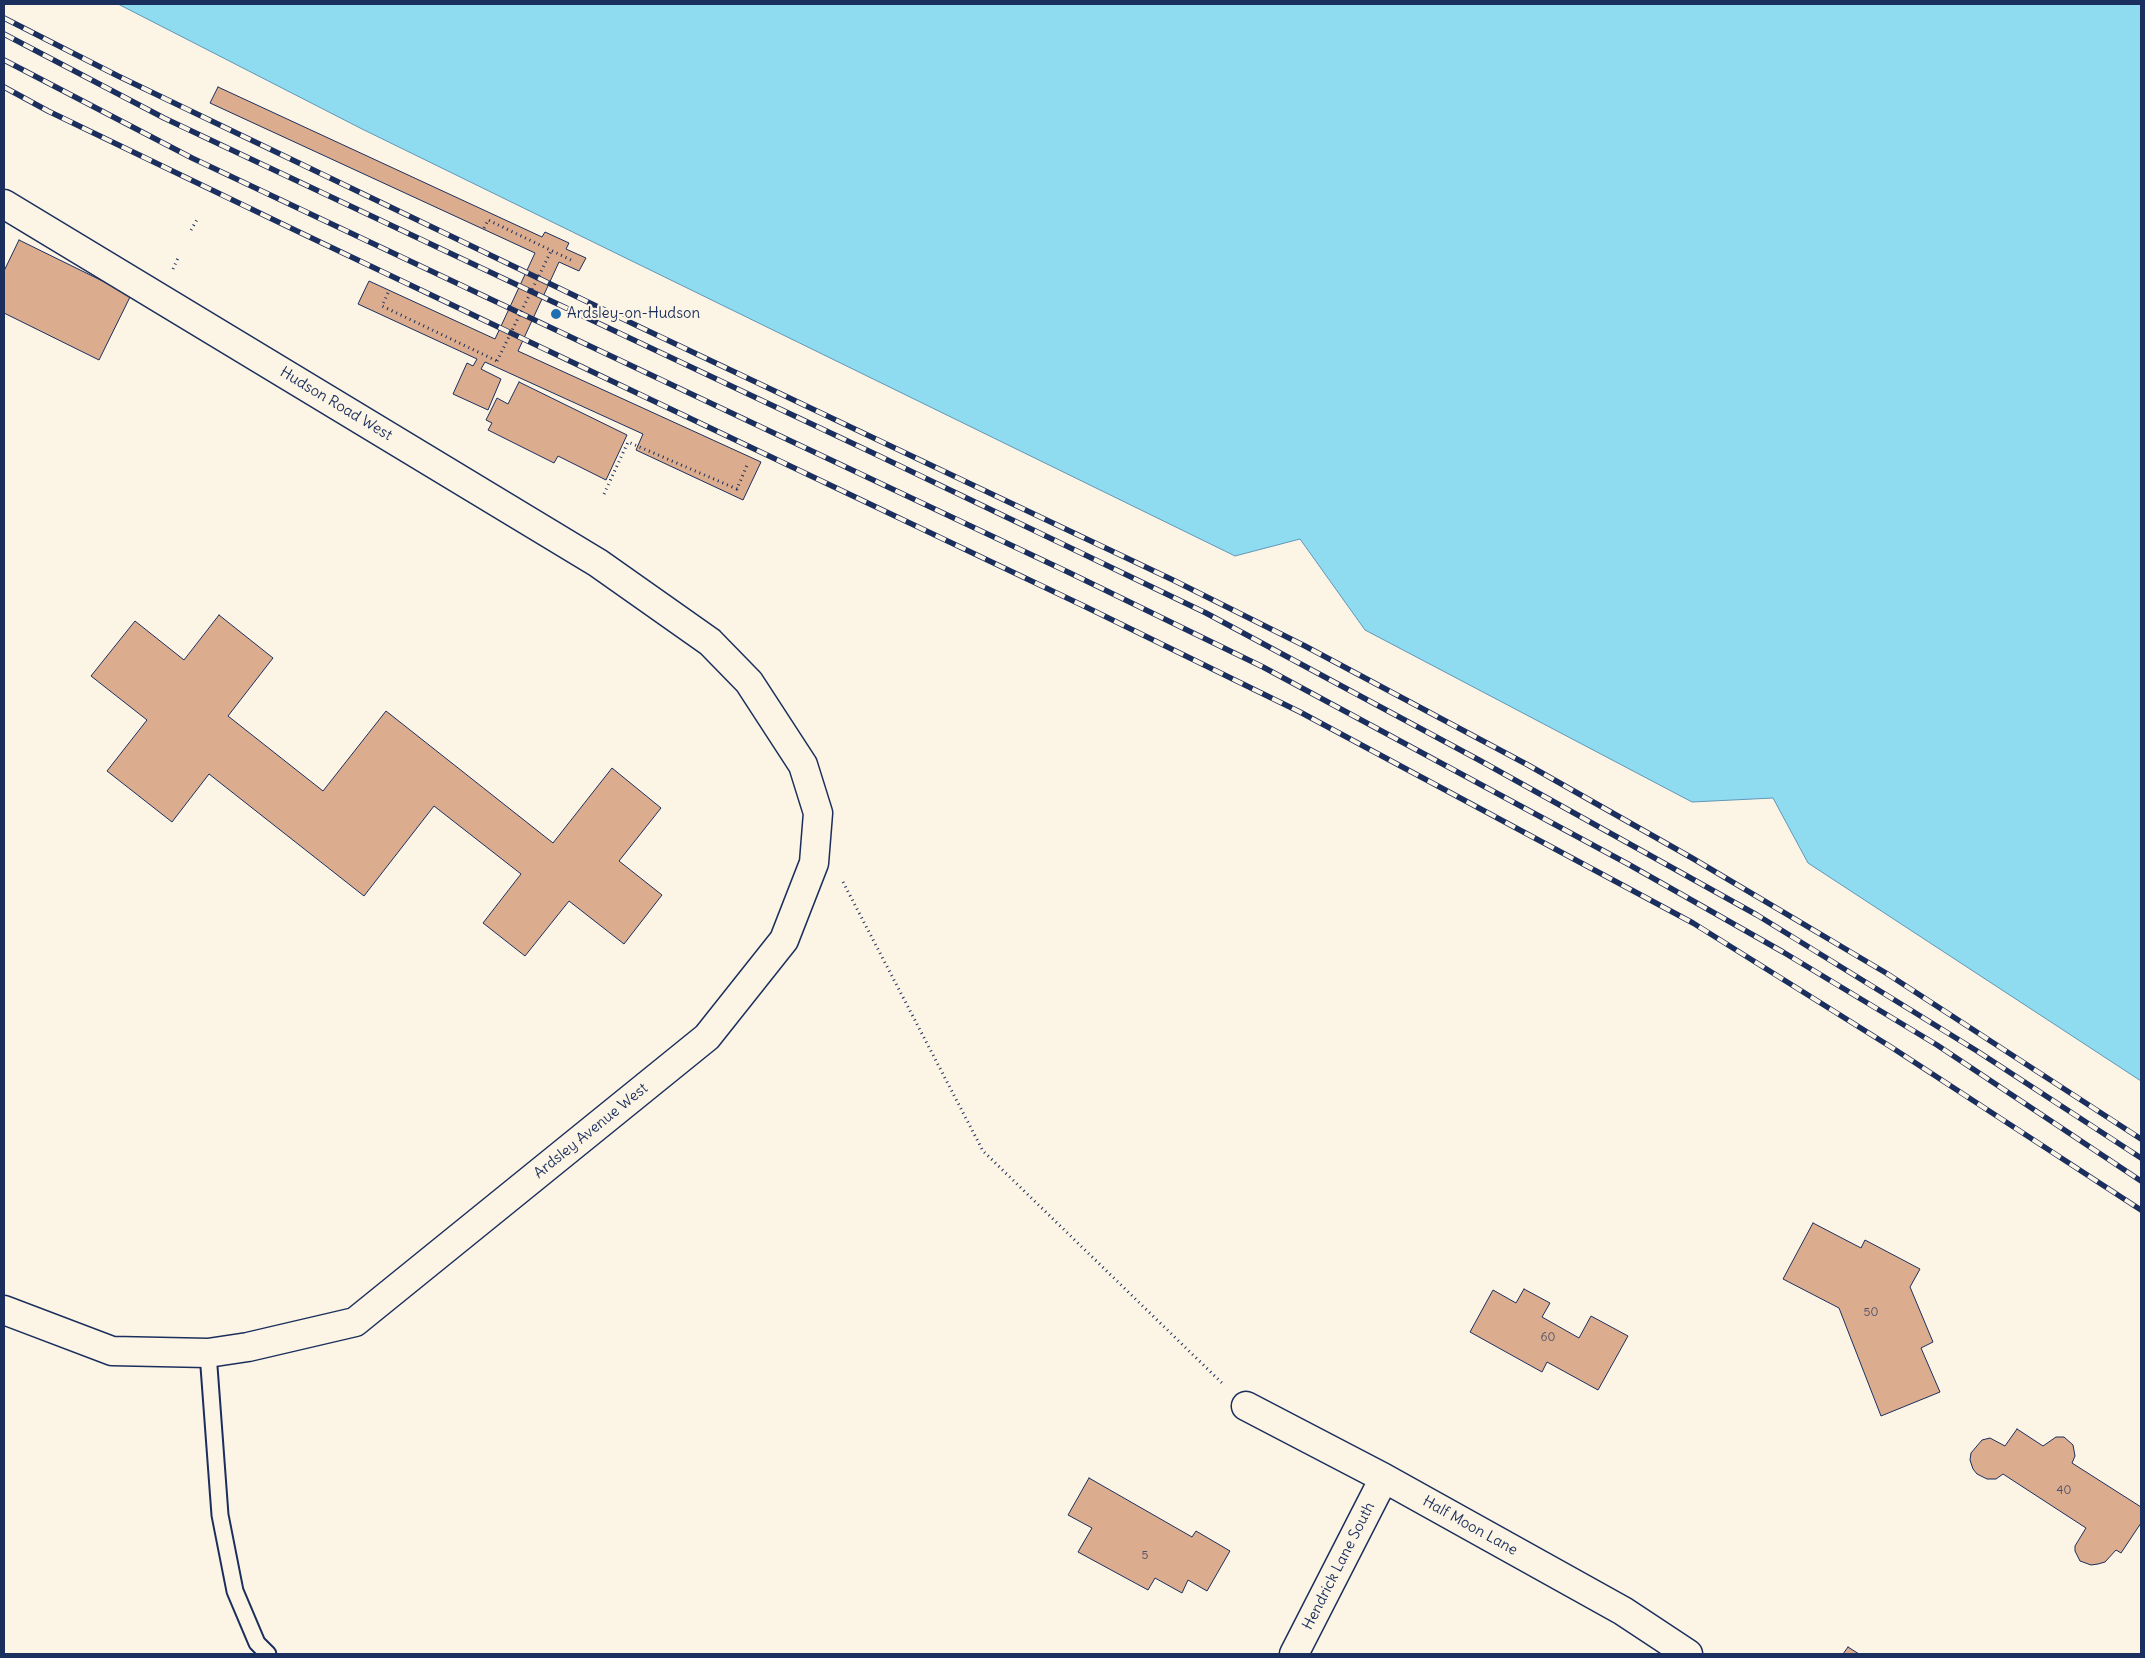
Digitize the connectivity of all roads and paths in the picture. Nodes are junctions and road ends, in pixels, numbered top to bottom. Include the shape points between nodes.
1 (4, 204) edge
2 (198, 218) dead end
3 (484, 228) dead end
4 (191, 230) dead end
5 (551, 251) junction
6 (571, 260) dead end
7 (388, 293) dead end
8 (747, 465) dead end
9 (604, 494) dead end
10 (664, 610) joint
11 (816, 830) junction
12 (4, 1310) edge
13 (208, 1353) junction
14 (1246, 1406) joint
15 (1384, 1478) junction
16 (268, 1654) edge
17 (1294, 1654) edge
18 (1688, 1654) edge

1 - 10 street, Hudson Road West via 592,559
2 - 4 path
3 - 5 path via 488,220
5 - 6 path
5 - 7 path, bridge via 497,361 382,306
8 - 9 path via 737,489 628,442
10 - 11 street, Ardsley Avenue West via 710,642 749,682 803,765 818,813
11 - 13 street, Ardsley Avenue West via 814,863 784,940 706,1037 355,1322
11 - 14 path via 983,1151
12 - 13 street, Ardsley Avenue West via 112,1351
13 - 16 lane via 220,1515 235,1591 257,1643
14 - 15 street, Half Moon Lane
15 - 17 street, Hendrick Lane South
15 - 18 street, Half Moon Lane via 1624,1611

